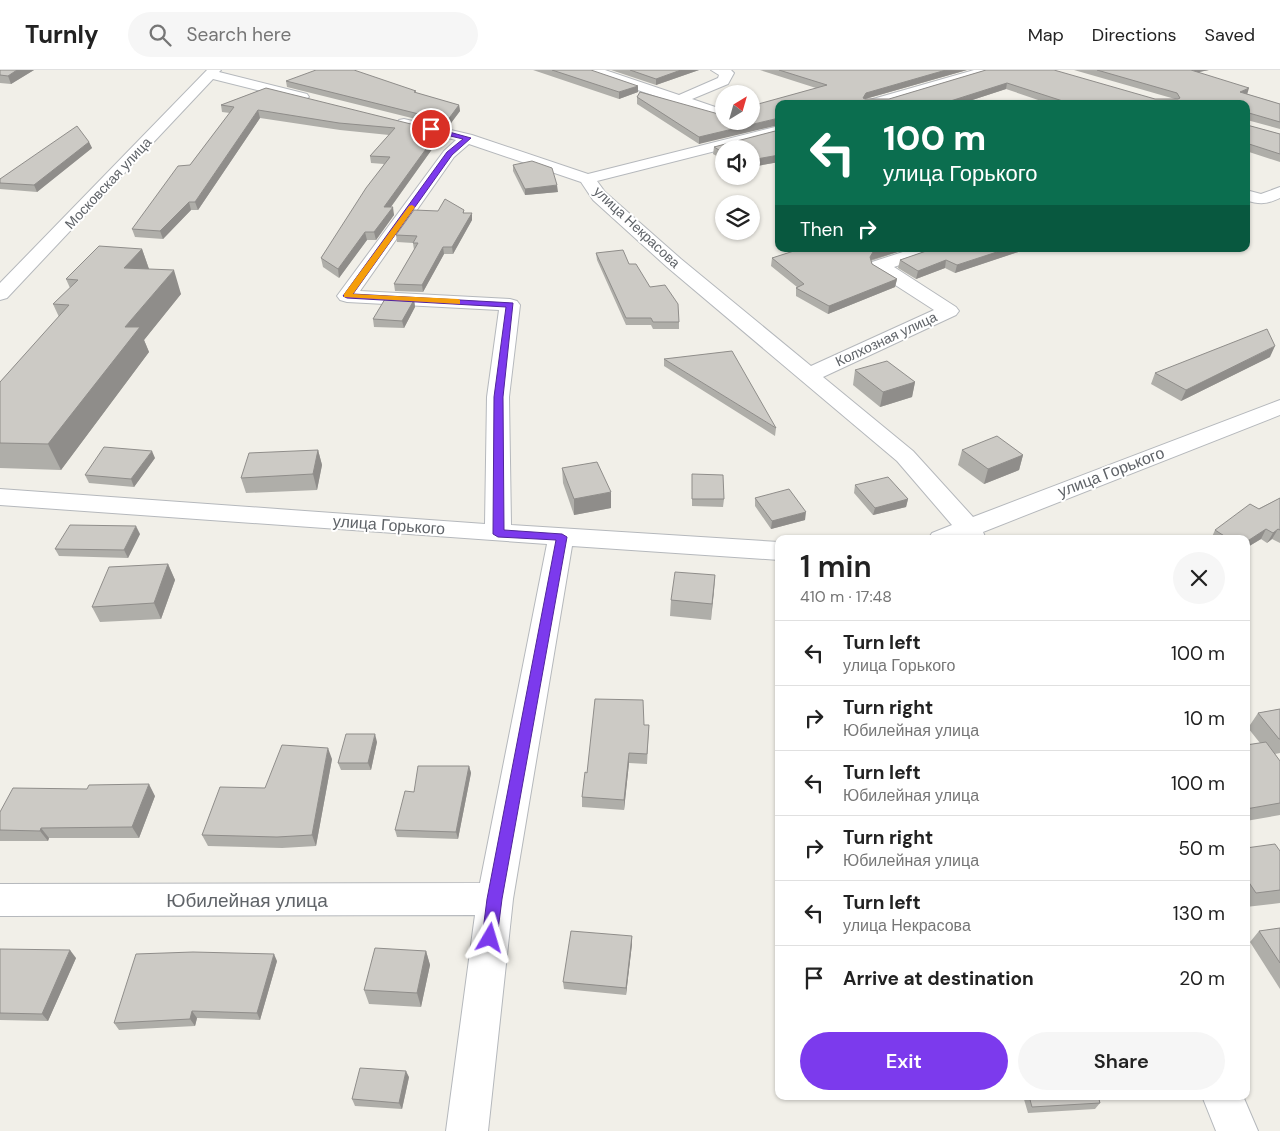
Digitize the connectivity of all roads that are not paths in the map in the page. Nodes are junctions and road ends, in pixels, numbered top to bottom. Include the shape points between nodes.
1 (592, 70) edge
2 (718, 70) edge
3 (988, 70) edge
4 (212, 72) edge
5 (681, 99) junction
6 (315, 100) edge
7 (885, 100) edge
8 (715, 112) edge
9 (392, 119) edge
10 (760, 128) edge
11 (774, 132) edge
12 (468, 138) junction
13 (587, 179) junction
14 (1280, 192) edge
15 (1250, 196) edge
16 (921, 252) edge
17 (0, 294) edge
18 (809, 375) junction
19 (1280, 407) edge
20 (0, 497) edge
21 (971, 533) edge
22 (498, 534) junction
23 (562, 537) junction
24 (775, 551) edge
25 (495, 899) junction
26 (0, 900) edge
27 (1224, 1100) edge
28 (467, 1131) edge
29 (1237, 1131) edge

1 - 5 street
2 - 5 street via 727,73 723,82
3 - 7 street
4 - 6 street
4 - 17 street, Московская улица
5 - 8 street
9 - 12 street, улица Некрасова
10 - 11 street
11 - 13 street
12 - 13 street, улица Некрасова
12 - 22 street via 449,154 347,296 510,305 498,397
13 - 18 street, улица Некрасова via 599,196 674,263
14 - 15 street via 1262,200
16 - 18 street, Колхозная улица via 879,266 949,311
18 - 21 street, улица Некрасова via 905,456
19 - 21 street, улица Горького
20 - 22 street, улица Горького
22 - 23 street, улица Горького
23 - 24 street, улица Горького
23 - 25 street
25 - 26 street, Юбилейная улица
25 - 28 street
27 - 29 street

